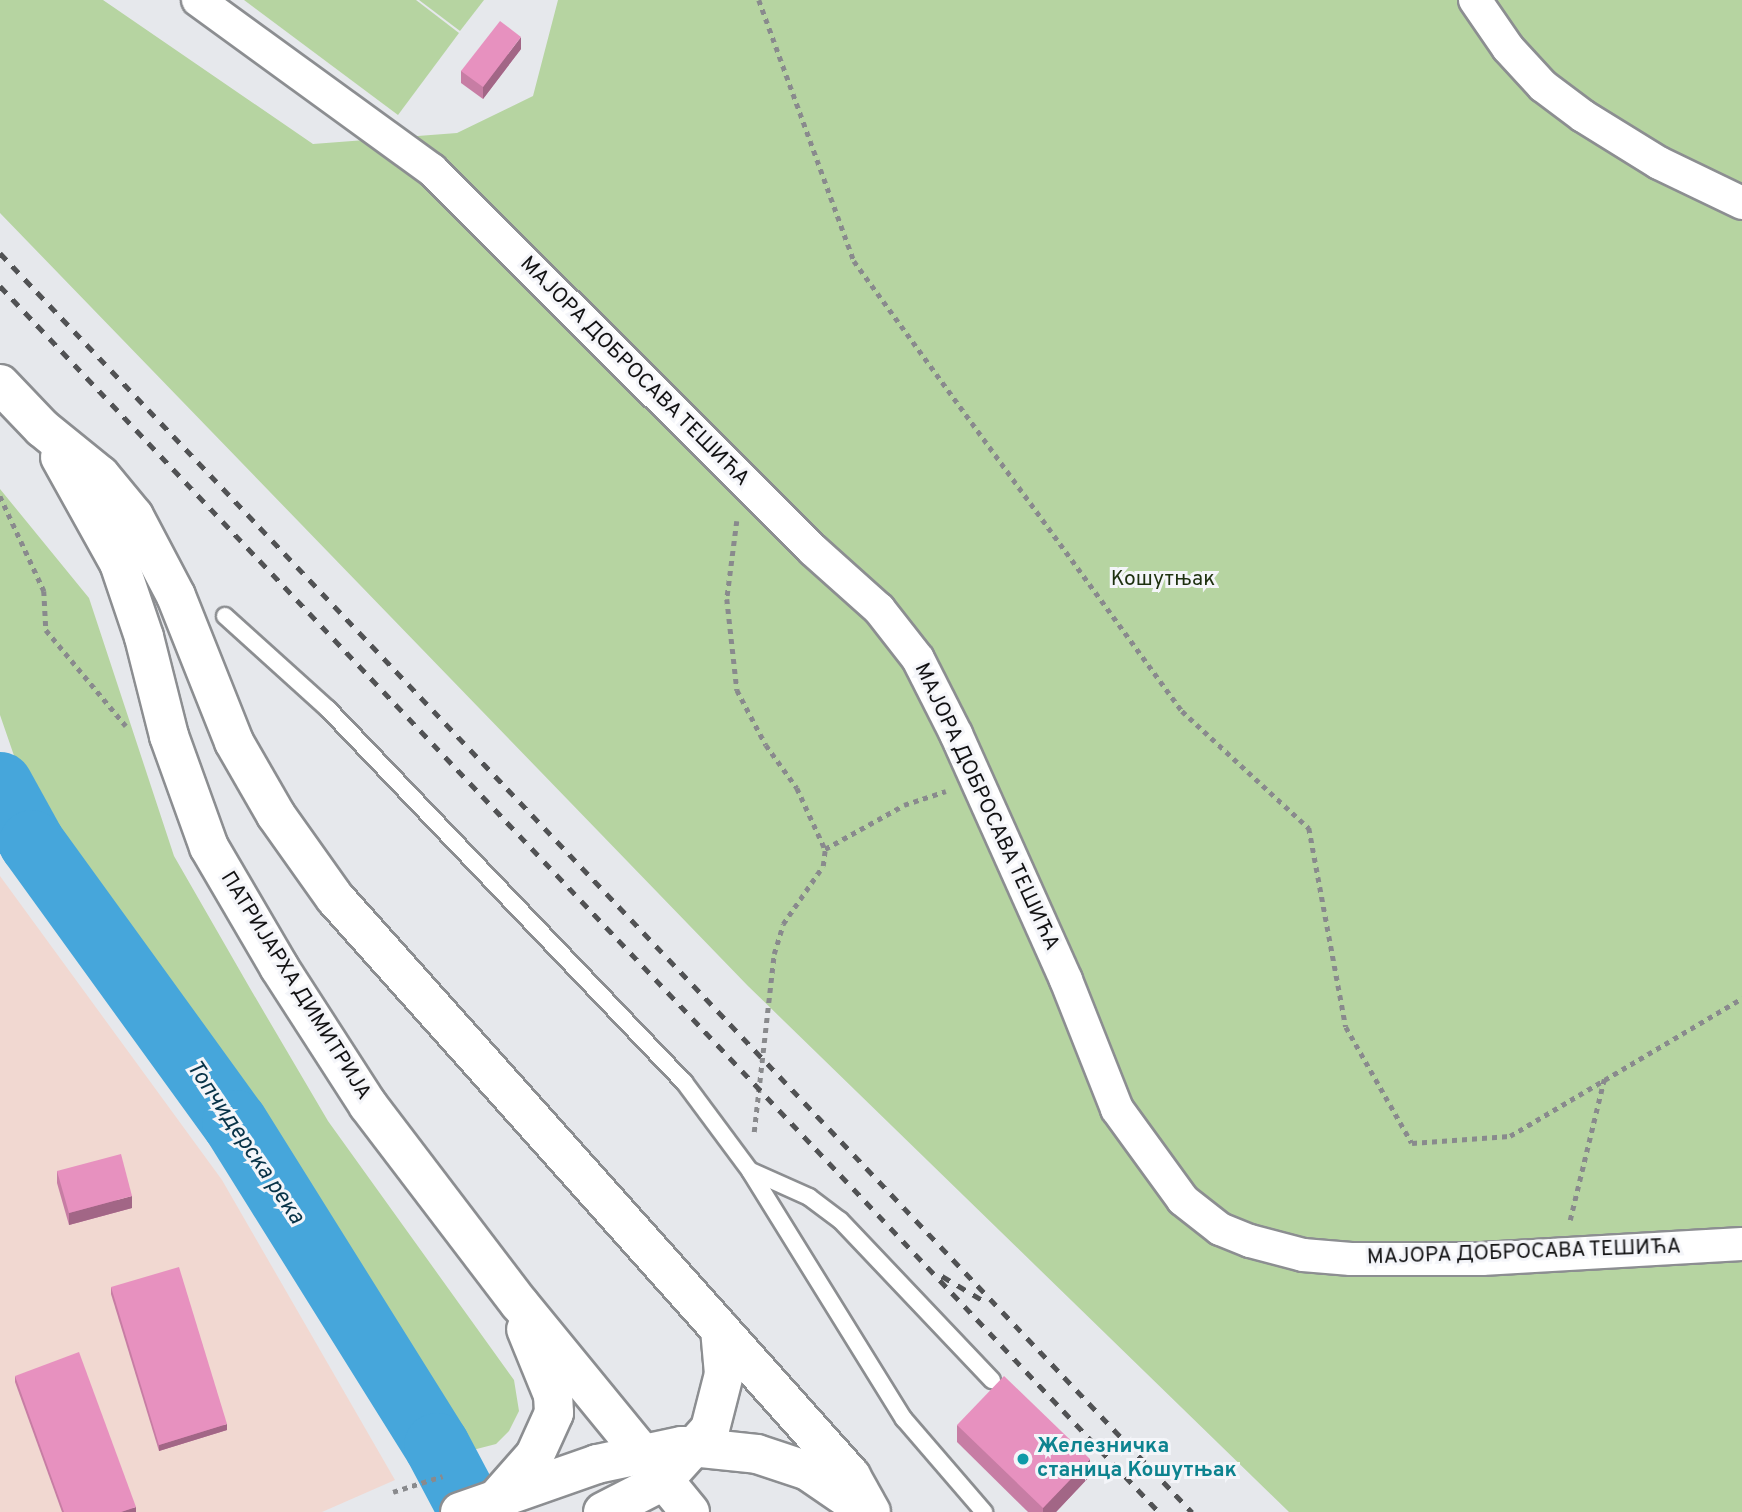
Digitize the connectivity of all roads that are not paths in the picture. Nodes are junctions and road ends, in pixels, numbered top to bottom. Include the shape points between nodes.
1 (198, 0) edge
2 (1475, 0) edge
3 (1742, 203) edge
4 (0, 384) edge
5 (42, 428) junction
6 (225, 616) dead end
7 (750, 1171) junction
8 (1742, 1244) edge
9 (519, 1303) junction
10 (720, 1329) junction
11 (992, 1380) dead end
12 (697, 1446) junction
13 (651, 1467) junction
14 (481, 1505) edge
15 (603, 1512) edge
16 (690, 1512) edge
17 (869, 1512) edge
18 (984, 1512) edge

1 - 8 street, МАЈОРА ДОБРОСАВА ТЕШИЋА via 432,170 879,609 910,649 978,781 1117,1109 1183,1200 1220,1229 1303,1255 1482,1259
2 - 3 street via 1526,67 1583,116 1659,163
4 - 5 main road, ПАТРИЈАРХА ДИМИТРИЈА
5 - 9 main road, ПАТРИЈАРХА ДИМИТРИЈА via 93,509 119,563 169,736 216,859 368,1105
5 - 10 main road, ПАТРИЈАРХА ДИМИТРИЈА via 100,475 134,516 176,596 234,742 276,816 335,898
6 - 7 lane via 328,709 645,1038
7 - 11 lane via 809,1197 840,1220
7 - 18 lane via 904,1419
9 - 13 main road, ПАТРИЈАРХА ДИМИТРИЈА
9 - 14 main road via 538,1367 553,1395 554,1413 535,1455
10 - 12 main road via 724,1374 718,1407
10 - 17 main road, ПАТРИЈАРХА ДИМИТРИЈА via 851,1476
12 - 13 main road
12 - 17 main road via 757,1454 808,1471
13 - 14 main road
13 - 15 main road
13 - 16 main road, ПАТРИЈАРХА ДИМИТРИЈА

